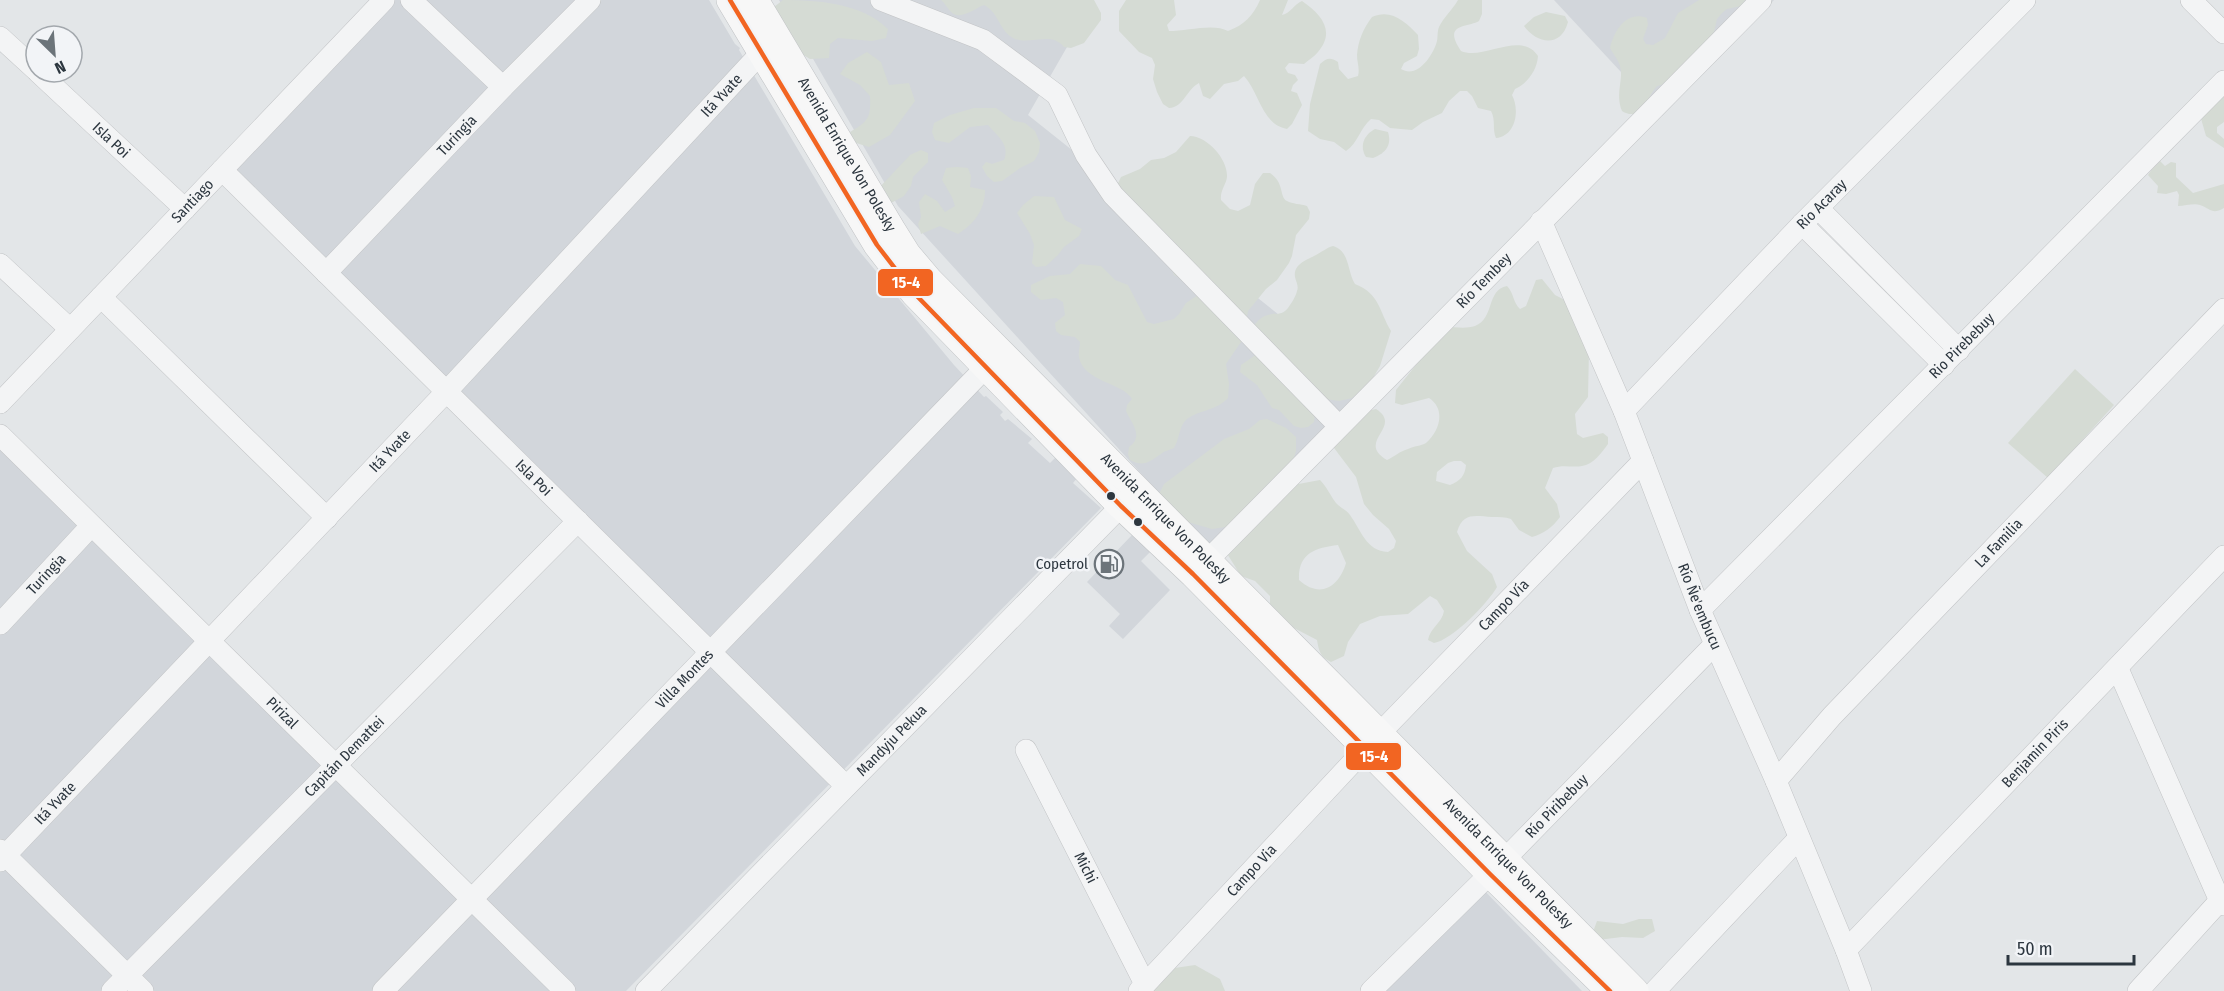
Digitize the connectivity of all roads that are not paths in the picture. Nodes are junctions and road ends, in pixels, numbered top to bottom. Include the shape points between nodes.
1 (384, 0) edge
2 (411, 0) edge
3 (590, 0) edge
4 (730, 0) edge
5 (754, 0) edge
6 (881, 0) edge
7 (1761, 0) edge
8 (2025, 0) edge
9 (2191, 0) edge
10 (2224, 33) edge
11 (0, 37) edge
12 (769, 44) junction
13 (24, 59) edge
14 (2224, 81) edge
15 (51, 84) edge
16 (503, 87) junction
17 (222, 170) junction
18 (1818, 208) junction
19 (185, 209) junction
20 (1540, 221) junction
21 (1802, 224) junction
22 (0, 264) edge
23 (326, 273) junction
24 (101, 297) junction
25 (2224, 309) edge
26 (70, 329) junction
27 (1959, 350) junction
28 (1944, 365) junction
29 (986, 368) junction
30 (446, 392) junction
31 (0, 403) edge
32 (1624, 411) junction
33 (1339, 426) junction
34 (0, 435) edge
35 (1643, 461) junction
36 (1129, 498) junction
37 (327, 518) junction
38 (578, 521) junction
39 (91, 526) junction
40 (2224, 556) edge
41 (1207, 561) junction
42 (1700, 610) junction
43 (0, 624) edge
44 (209, 642) junction
45 (1714, 645) junction
46 (711, 653) junction
47 (2118, 669) junction
48 (1372, 741) junction
49 (1026, 750) dead end
50 (336, 765) junction
51 (1776, 782) junction
52 (846, 786) junction
53 (1799, 838) junction
54 (2, 856) edge
55 (1497, 866) junction
56 (473, 900) junction
57 (2223, 900) edge
58 (1846, 950) junction
59 (127, 976) junction
60 (1142, 987) edge
61 (112, 991) edge
62 (143, 991) edge
63 (383, 991) edge
64 (565, 991) edge
65 (646, 991) edge
66 (1371, 991) edge
67 (1610, 991) edge
68 (1635, 991) edge
69 (1655, 991) edge
70 (1861, 991) edge
71 (2138, 991) edge

1 - 17 street, Santiago
2 - 16 street
3 - 16 street, Turingia
4 - 12 main road, Avenida Enrique Von Polesky
5 - 12 main road, Avenida Enrique Von Polesky
6 - 33 street via 983,40 1057,95 1086,155 1113,195
7 - 20 street, Río Tembey
8 - 18 street, Rio Acaray
9 - 10 street
11 - 13 street, Isla Poi
12 - 29 main road, Avenida Enrique Von Polesky via 892,268
12 - 30 street, Itá Yvate
12 - 36 main road, Avenida Enrique Von Polesky via 907,254
14 - 27 street, Rio Pirebebuy
15 - 19 street, Isla Poi
16 - 23 street, Turingia
17 - 19 street, Santiago
17 - 23 street, Isla Poi
18 - 21 street, Rio Acaray
18 - 27 street
19 - 24 street, Santiago
20 - 32 street, Río Ñe'embucu
20 - 33 street, Río Tembey
21 - 28 street
21 - 32 street, Rio Acaray
22 - 26 street
23 - 30 street, Isla Poi
24 - 26 street, Santiago
24 - 37 street
25 - 51 street, La Familia via 1832,716
26 - 31 street, Santiago
27 - 28 street, Rio Pirebebuy
28 - 42 street, Rio Pirebebuy
29 - 36 main road, Avenida Enrique Von Polesky
29 - 46 street, Villa Montes
30 - 37 street, Itá Yvate
30 - 38 street, Isla Poi
32 - 35 street, Río Ñe'embucu
33 - 41 street, Río Tembey
34 - 39 street, Pirizal
35 - 42 street, Río Ñe'embucu
35 - 48 street, Campo Vía
36 - 41 main road, Avenida Enrique Von Polesky
36 - 48 main road, Avenida Enrique Von Polesky via 1193,574
36 - 52 street, Mandyju Pekua
37 - 44 street, Itá Yvate
38 - 46 street, Isla Poi
38 - 50 street, Capitán Demattei
39 - 43 street, Turingia
39 - 44 street, Pirizal
40 - 47 street, Benjamin Piris
41 - 48 main road, Avenida Enrique Von Polesky
42 - 45 street, Río Ñe'embucu
44 - 50 street, Pirizal
44 - 54 street, Itá Yvate
45 - 51 street, Río Ñe'embucu
45 - 55 street, Río Piribebuy
46 - 52 street, Isla Poi
46 - 56 street, Villa Montes
47 - 57 street
47 - 58 street, Benjamin Piris
48 - 55 main road, Avenida Enrique Von Polesky
48 - 60 street, Campo Via
49 - 60 street, Michi
50 - 56 street, Pirizal
50 - 59 street, Capitán Demattei
51 - 53 street, Río Ñe'embucu
52 - 65 street, Mandyju Pekua
53 - 58 street, Río Ñe'embucu
53 - 69 street
54 - 59 street
55 - 66 street, Río Piribebuy
55 - 67 main road, Avenida Enrique Von Polesky
55 - 68 main road, Avenida Enrique Von Polesky
56 - 63 street, Villa Montes
56 - 64 street, Pirizal
57 - 71 street
58 - 70 street, Río Ñe'embucu
59 - 61 street, Capitán Demattei
59 - 62 street

